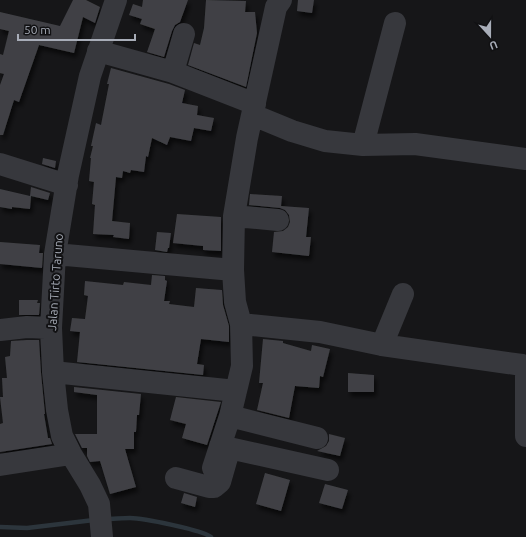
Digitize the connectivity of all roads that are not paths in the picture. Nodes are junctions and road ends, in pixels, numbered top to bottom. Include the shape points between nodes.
1 (116, 0) edge
2 (281, 0) edge
3 (395, 23) dead end
4 (184, 34) dead end
5 (98, 51) junction
6 (173, 72) junction
7 (254, 110) junction
8 (363, 145) junction
9 (526, 159) edge
10 (0, 164) edge
11 (67, 184) junction
12 (234, 216) junction
13 (278, 220) dead end
14 (55, 254) junction
15 (233, 270) junction
16 (403, 294) dead end
17 (241, 324) junction
18 (51, 328) junction
19 (0, 330) edge
20 (382, 345) junction
21 (53, 372) junction
22 (236, 391) junction
23 (230, 416) junction
24 (526, 436) edge
25 (317, 438) dead end
26 (225, 447) junction
27 (71, 454) junction
28 (0, 465) edge
29 (213, 468) dead end
30 (328, 470) dead end
31 (176, 478) dead end
32 (102, 533) edge

1 - 5 street, Jalan Tirto Taruno
2 - 7 street via 276,7
3 - 8 street
4 - 6 street
5 - 6 street
5 - 11 street, Jalan Tirto Taruno via 90,76
6 - 7 street
7 - 8 street via 292,131 325,141
7 - 12 street
8 - 9 street via 415,144
10 - 11 street
11 - 14 street, Jalan Tirto Taruno
12 - 13 street
12 - 15 street
14 - 15 street
14 - 18 street, Jalan Tirto Taruno
15 - 17 street via 235,302
16 - 20 street
17 - 20 street via 320,332
17 - 22 street via 242,366
18 - 19 street
18 - 21 street, Jalan Tirto Taruno
20 - 24 street via 522,365 526,370
21 - 22 street
21 - 27 street, Jalan Tirto Taruno via 62,436
22 - 23 street
23 - 25 street
23 - 26 street
26 - 29 street
26 - 30 street
26 - 31 street via 220,482 214,487 209,488
27 - 28 street
27 - 32 street, Jalan Tirto Taruno via 99,504

